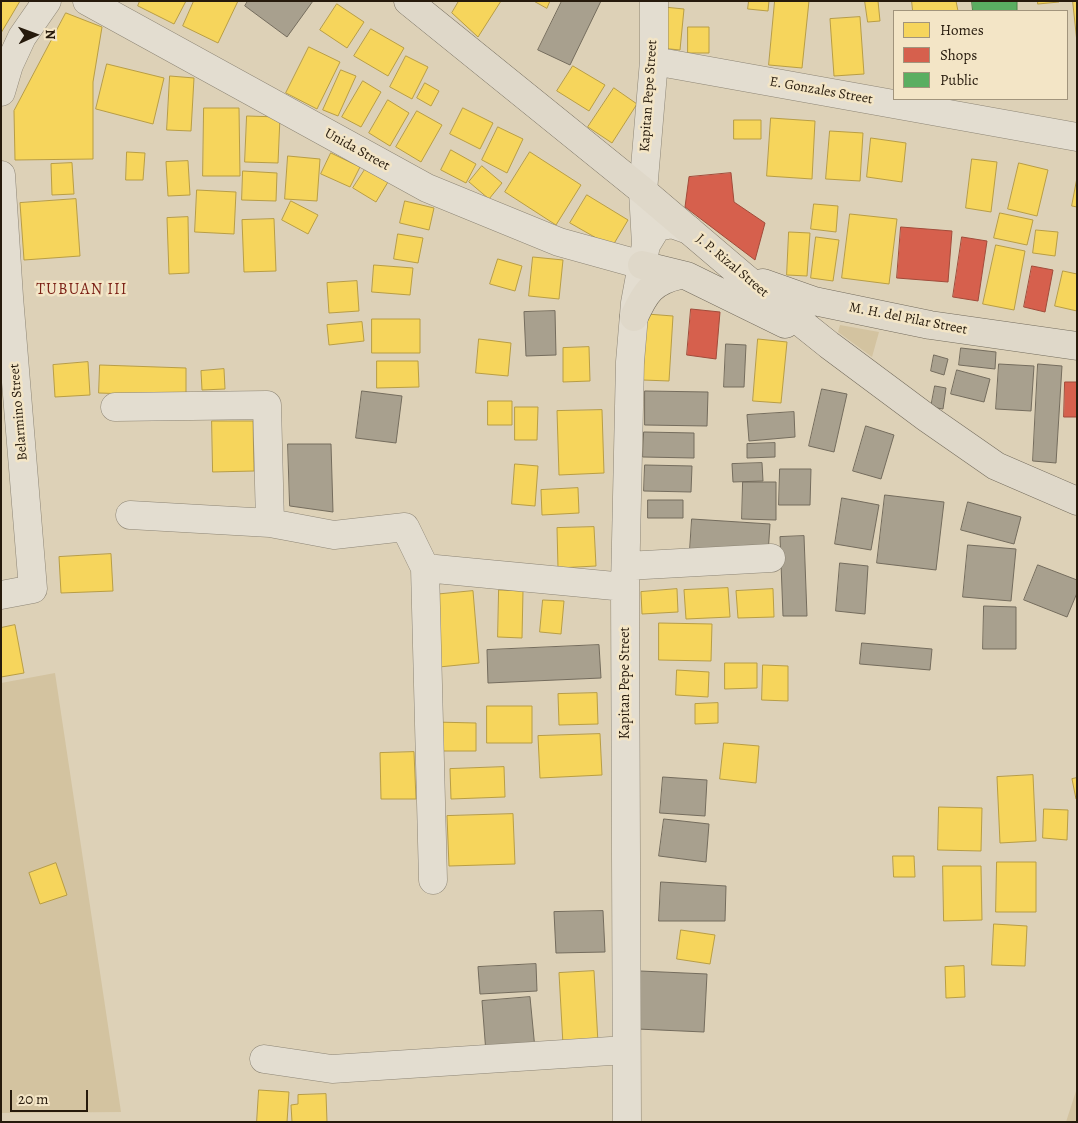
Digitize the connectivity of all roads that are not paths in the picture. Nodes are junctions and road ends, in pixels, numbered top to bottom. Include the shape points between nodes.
1 (47, 1) edge
2 (87, 1) edge
3 (408, 1) edge
4 (654, 1) edge
5 (654, 61) junction
6 (1, 92) edge
7 (1077, 137) edge
8 (1, 175) edge
9 (642, 191) junction
10 (689, 230) junction
11 (644, 255) junction
12 (680, 274) junction
13 (744, 276) junction
14 (5, 298) edge
15 (634, 317) junction
16 (829, 345) junction
17 (1077, 346) edge
18 (115, 406) dead end
19 (12, 453) edge
20 (1077, 501) edge
21 (130, 515) dead end
22 (270, 522) junction
23 (771, 558) dead end
24 (425, 568) junction
25 (626, 577) junction
26 (1, 595) edge
27 (433, 880) dead end
28 (626, 1050) junction
29 (264, 1058) dead end
30 (627, 1122) edge

1 - 6 street via 22,37
2 - 11 street, Unida Street via 427,188 559,242
3 - 9 main road, J. P. Rizal Street
4 - 5 street, Kapitan Pepe Street
5 - 7 street, E. Gonzales Street
5 - 9 street, Kapitan Pepe Street
8 - 14 street, Belarmino Street
9 - 10 main road, J. P. Rizal Street
9 - 11 street, Kapitan Pepe Street
10 - 11 street via 672,224 657,227
10 - 13 main road, J. P. Rizal Street
11 - 12 main road
11 - 15 street, Kapitan Pepe Street
12 - 15 main road via 664,278 652,288 643,297
12 - 16 main road
13 - 16 main road, J. P. Rizal Street
13 - 17 main road, M. H. del Pilar Street via 814,301 930,325
14 - 19 street, Belarmino Street
15 - 25 street, Kapitan Pepe Street via 630,362
16 - 20 main road, J. P. Rizal Street via 996,466
18 - 22 street via 267,405
19 - 26 street, Belarmino Street via 33,589
21 - 22 street
22 - 24 street via 334,535 405,527
23 - 25 street
24 - 25 street
24 - 27 street
25 - 28 street, Kapitan Pepe Street
28 - 29 street via 332,1069
28 - 30 street, Kapitan Pepe Street

